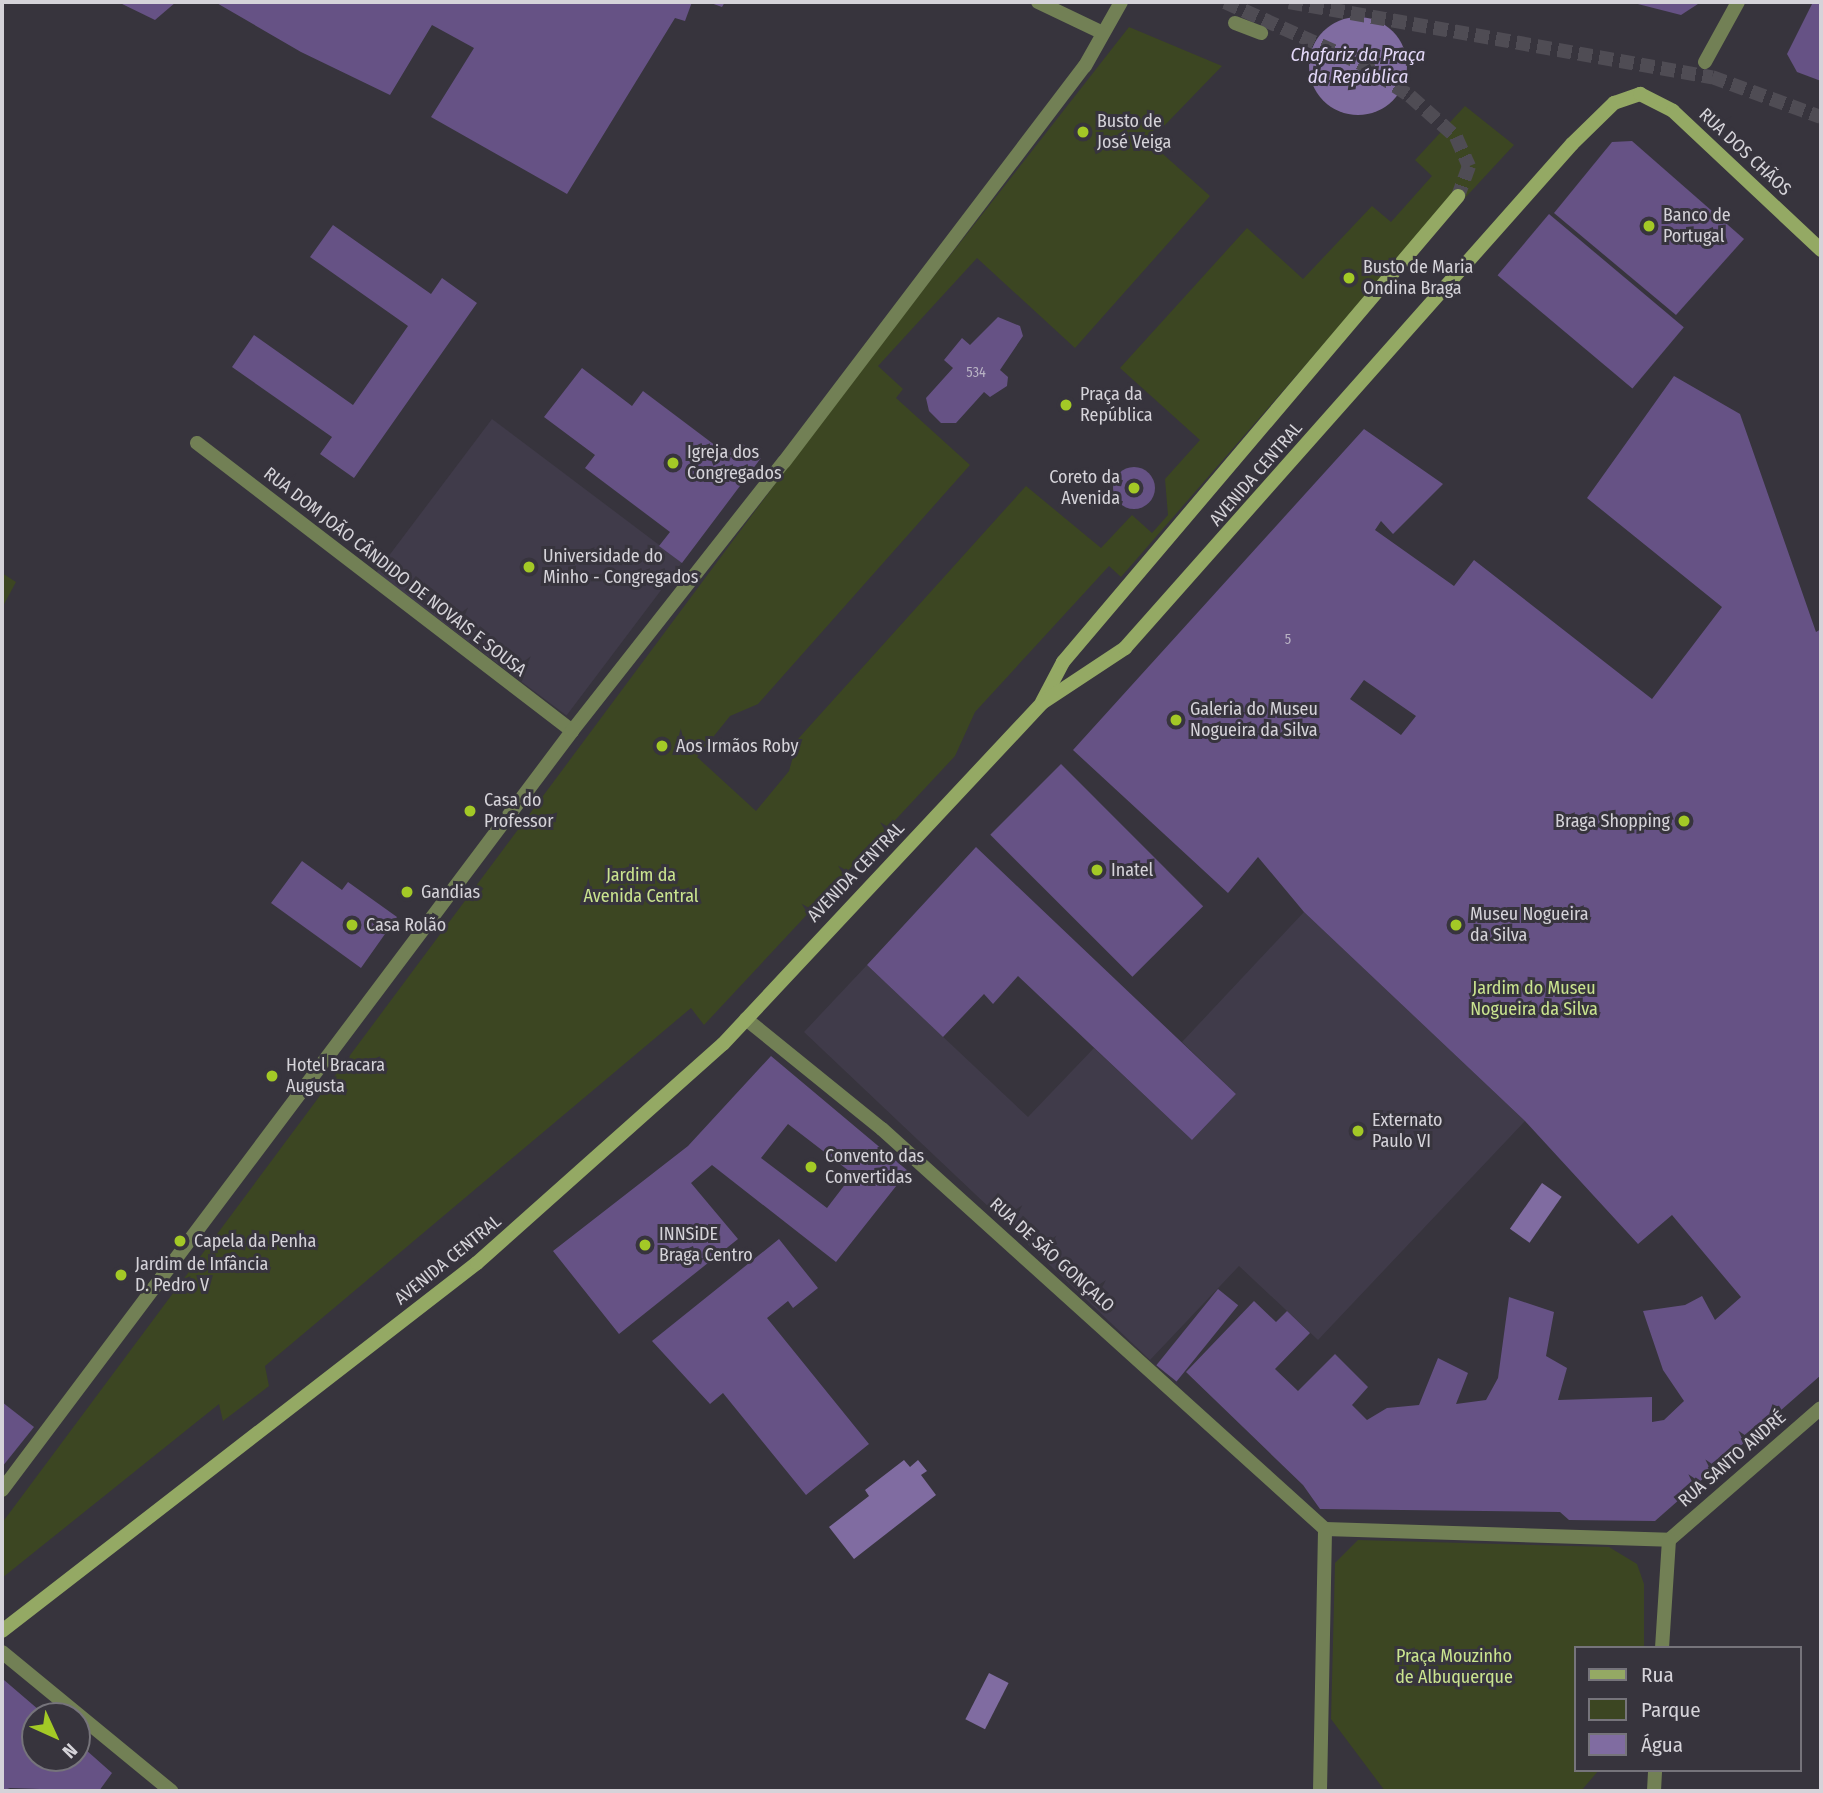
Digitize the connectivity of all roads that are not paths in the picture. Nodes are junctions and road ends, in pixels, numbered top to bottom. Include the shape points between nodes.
1 (1038, 2) edge
2 (1121, 2) edge
3 (1738, 2) edge
4 (1235, 23) dead end
5 (1103, 33) junction
6 (1261, 33) dead end
7 (1706, 62) dead end
8 (1673, 111) joint
9 (1458, 196) tunnel mouth
10 (1821, 250) edge
11 (197, 443) dead end
12 (1042, 703) junction
13 (572, 731) junction
14 (746, 1019) junction
15 (1821, 1408) edge
16 (2, 1490) edge
17 (1325, 1529) junction
18 (1669, 1539) junction
19 (2, 1631) edge
20 (1662, 1646) edge
21 (2, 1652) edge
22 (1655, 1772) edge
23 (171, 1791) edge
24 (1320, 1791) edge
25 (1654, 1791) edge

1 - 5 street
2 - 5 street
3 - 7 street
4 - 6 street
5 - 13 street via 1085,66
8 - 10 street, RUA DOS CHÃOS
8 - 12 street, AVENIDA CENTRAL via 1640,94 1614,103 1572,144 1125,648
9 - 12 street via 1063,662
11 - 13 street, RUA DOM JOÃO CÂNDIDO DE NOVAIS E SOUSA
12 - 14 street, AVENIDA CENTRAL
13 - 16 street
14 - 17 street, RUA DE SÃO GONÇALO via 882,1129
14 - 19 street, AVENIDA CENTRAL via 632,1128 477,1263
15 - 18 street, RUA SANTO ANDRÉ
17 - 18 street
17 - 24 street
18 - 20 street
21 - 23 street
22 - 25 street

